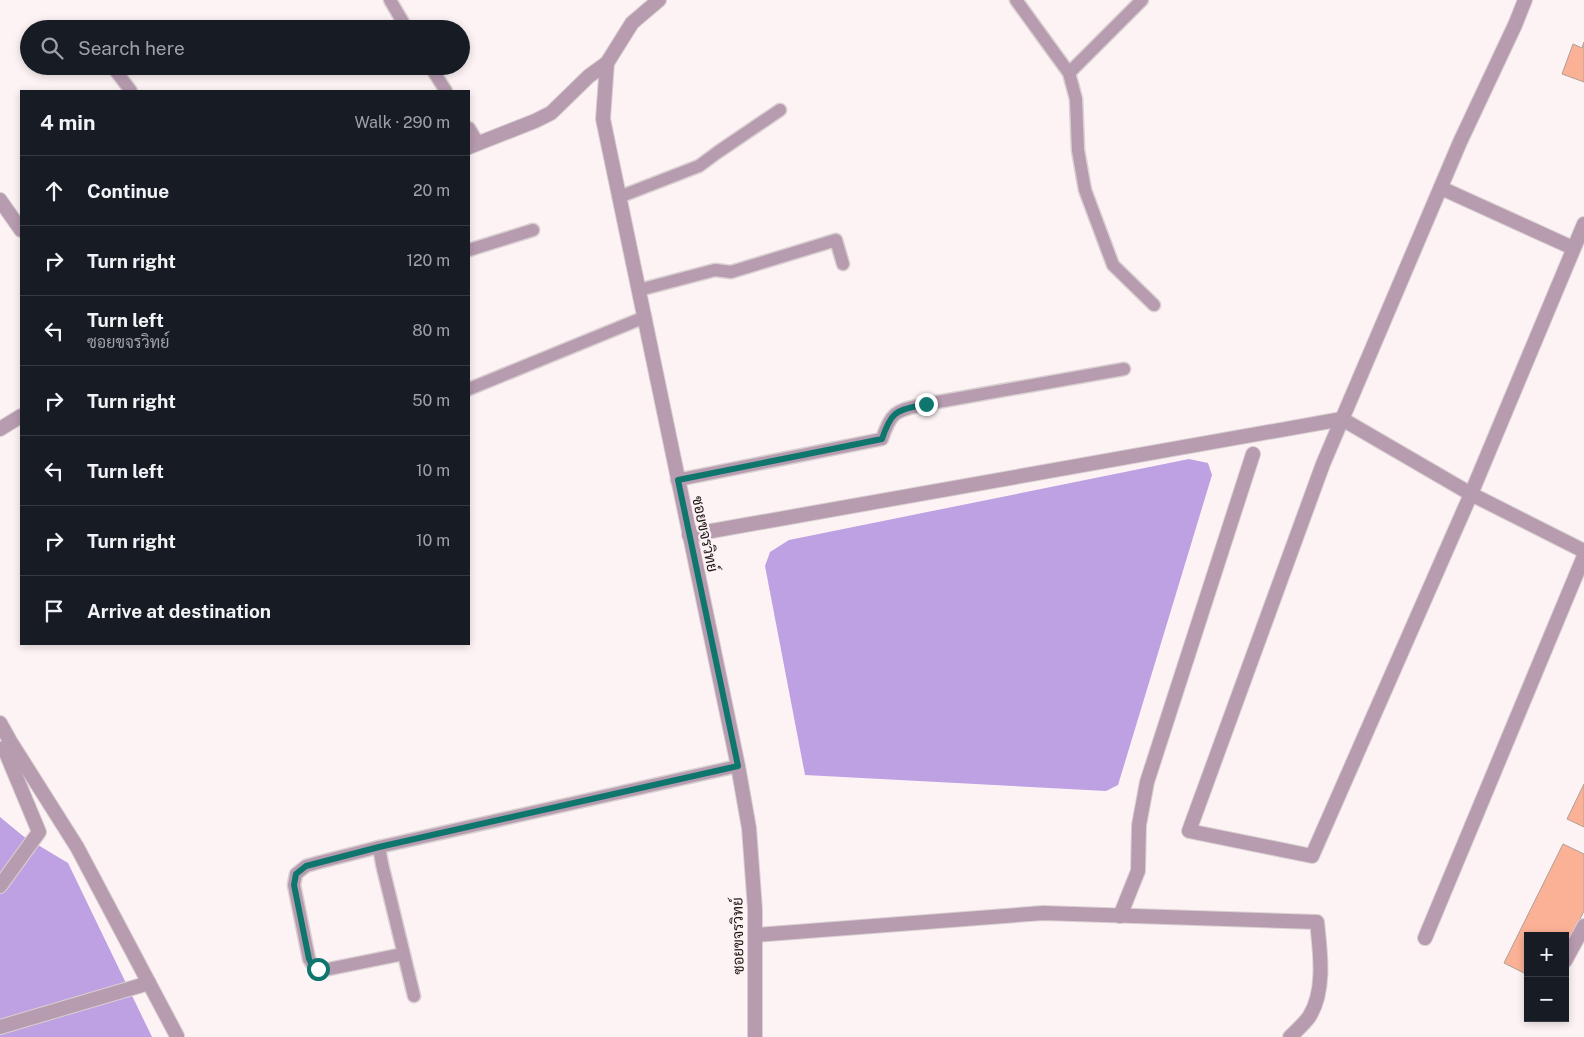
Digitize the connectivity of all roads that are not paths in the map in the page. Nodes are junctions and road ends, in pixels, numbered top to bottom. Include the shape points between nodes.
1 (390, 0) edge
2 (659, 0) edge
3 (1016, 0) edge
4 (1142, 0) edge
5 (1525, 0) edge
6 (402, 20) edge
7 (607, 63) junction
8 (1069, 73) junction
9 (119, 75) edge
10 (436, 75) edge
11 (130, 90) edge
12 (445, 90) edge
13 (780, 110) dead end
14 (470, 132) edge
15 (473, 145) edge
16 (1441, 188) junction
17 (619, 197) junction
18 (0, 200) edge
19 (1584, 224) edge
20 (20, 229) edge
21 (533, 230) dead end
22 (1573, 248) junction
23 (470, 250) edge
24 (843, 264) dead end
25 (639, 290) junction
26 (1154, 305) dead end
27 (645, 317) junction
28 (1124, 369) dead end
29 (470, 389) edge
30 (20, 417) edge
31 (1342, 419) junction
32 (0, 429) edge
33 (1253, 454) dead end
34 (678, 480) junction
35 (1471, 494) junction
36 (689, 535) junction
37 (1584, 551) edge
38 (1584, 556) edge
39 (0, 723) edge
40 (5, 747) edge
41 (738, 766) junction
42 (379, 847) junction
43 (0, 886) edge
44 (1120, 916) junction
45 (1584, 926) edge
46 (756, 935) junction
47 (1425, 938) dead end
48 (403, 954) junction
49 (1569, 954) edge
50 (148, 983) junction
51 (414, 996) dead end
52 (0, 1027) edge
53 (177, 1036) edge
54 (755, 1037) edge
55 (1290, 1037) edge

1 - 6 lane
2 - 7 street, ซอยขจรวิทย์ via 632,23
3 - 8 lane
4 - 8 lane
5 - 16 street
7 - 15 street via 551,113
7 - 17 street, ซอยขจรวิทย์ via 603,119
8 - 26 lane via 1076,99 1078,150 1085,190 1114,265
9 - 11 lane
10 - 12 lane
13 - 17 lane via 699,166
14 - 15 lane
16 - 22 street
16 - 31 street
17 - 25 street, ซอยขจรวิทย์
18 - 20 street
19 - 22 street
21 - 23 lane
22 - 35 street
24 - 25 lane via 836,240 731,272 715,270
25 - 27 street, ซอยขจรวิทย์
27 - 29 lane
27 - 34 street, ซอยขจรวิทย์
28 - 34 lane via 899,410 887,423 882,439
30 - 32 street
31 - 35 street
31 - 35 street via 1190,831 1312,856
31 - 36 street
33 - 44 street via 1146,782 1139,825 1138,871
34 - 36 street, ซอยขจรวิทย์
35 - 37 street
36 - 41 street, ซอยขจรวิทย์
38 - 47 street
39 - 40 street
40 - 43 street via 39,832
40 - 50 street via 77,847
41 - 42 lane
41 - 46 street, ซอยขจรวิทย์ via 748,828
42 - 48 lane
42 - 48 lane via 306,866 296,874 294,885 309,959 312,965 324,970
44 - 46 street via 1042,913
44 - 55 street via 1317,922 1321,957 1318,996 1309,1017
45 - 49 street
46 - 54 street, ซอยขจรวิทย์
48 - 51 lane
50 - 52 street
50 - 53 street

